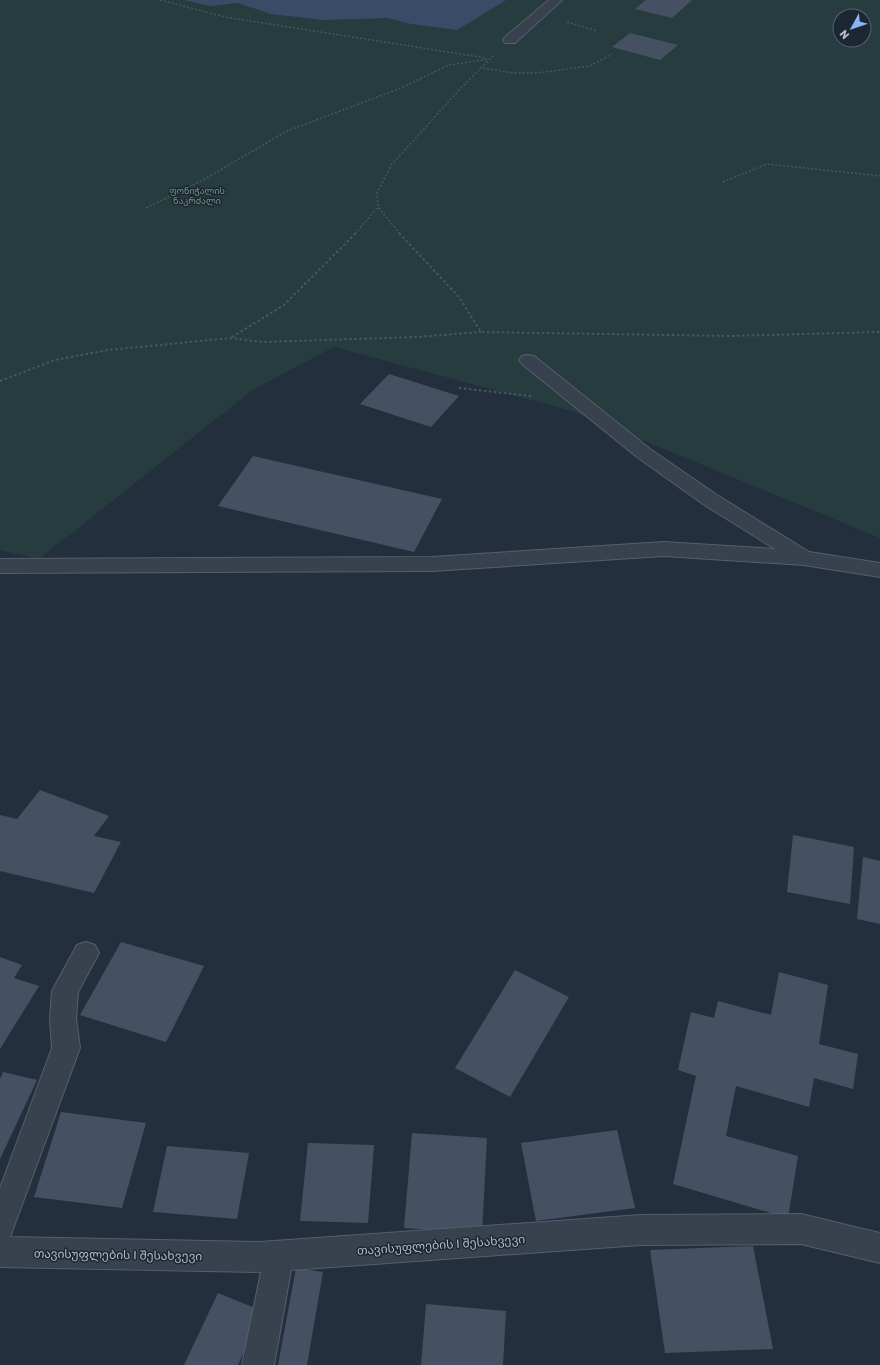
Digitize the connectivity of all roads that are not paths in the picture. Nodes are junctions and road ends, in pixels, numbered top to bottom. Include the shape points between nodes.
1 (556, 0) edge
2 (510, 40) road end
3 (528, 360) dead end
4 (804, 558) junction
5 (0, 566) edge
6 (880, 570) edge
7 (86, 953) dead end
8 (0, 1227) edge
9 (880, 1248) edge
10 (0, 1252) edge
11 (279, 1256) junction
12 (258, 1365) edge

1 - 2 street
3 - 4 street via 622,437 728,512
4 - 5 street via 664,549 432,564
4 - 6 street
7 - 8 street via 66,991 66,1048
9 - 11 street, თავისუფლების I შესახვევი via 801,1229 642,1230
10 - 11 street, თავისუფლების I შესახვევი
11 - 12 street

